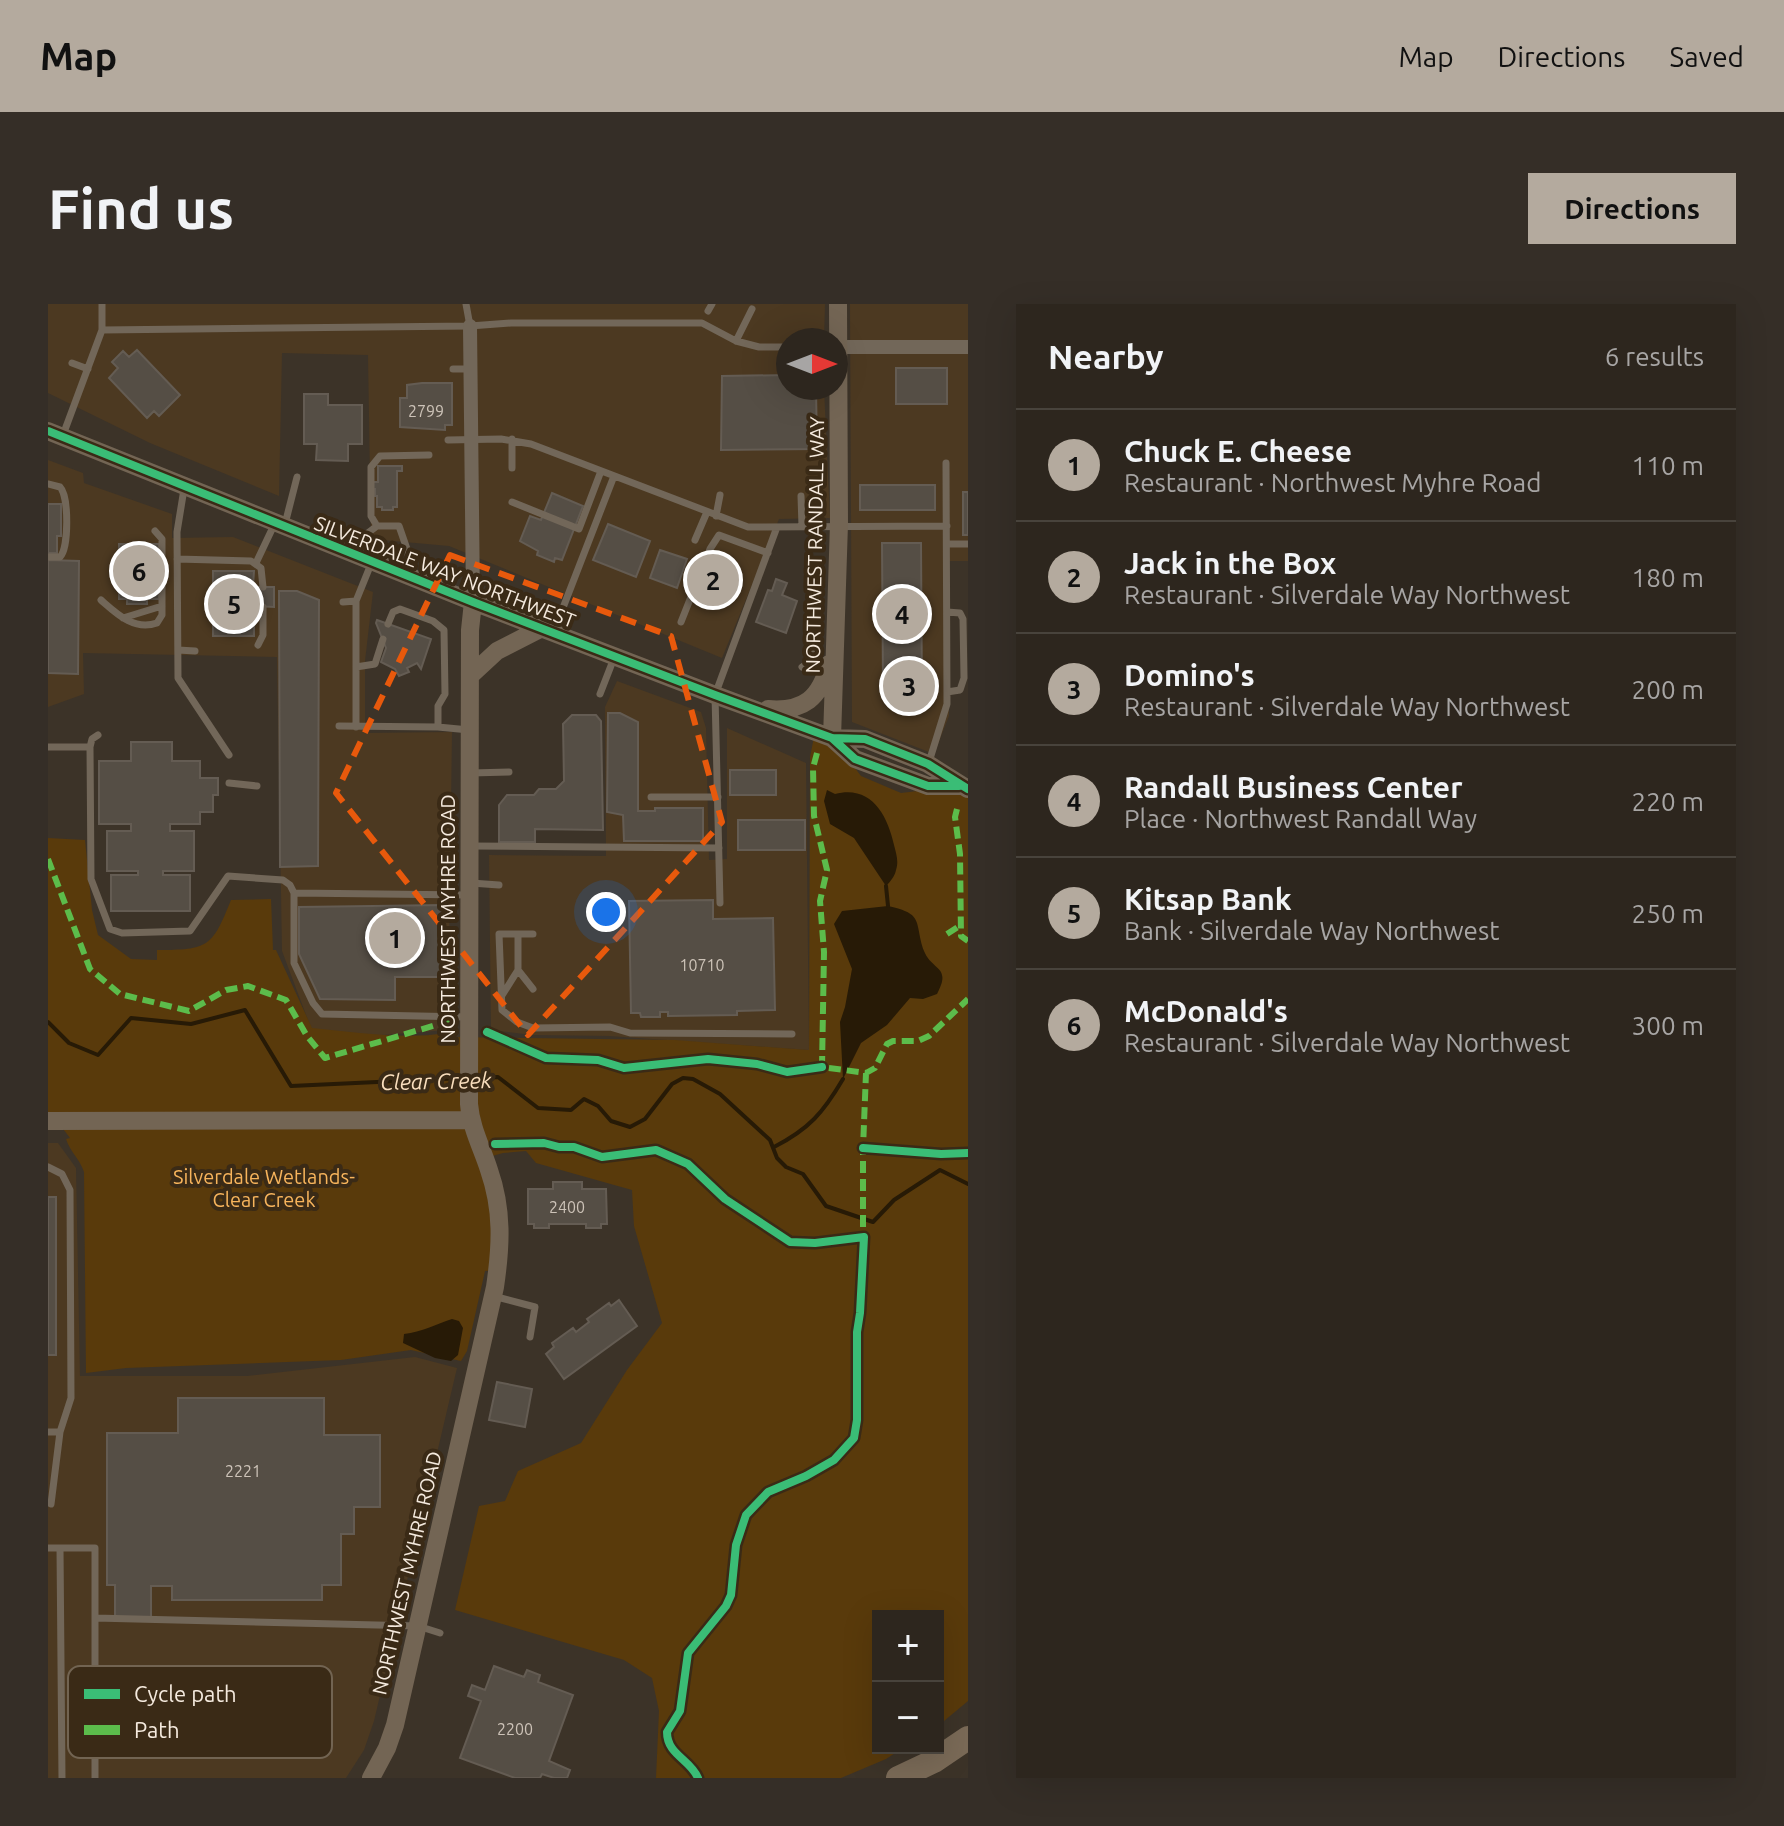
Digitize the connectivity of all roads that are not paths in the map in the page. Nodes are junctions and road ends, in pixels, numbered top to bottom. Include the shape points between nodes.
1 (102, 304) edge
2 (466, 304) edge
3 (838, 304) edge
4 (752, 309) dead end
5 (470, 326) junction
6 (837, 328) edge
7 (102, 330) junction
8 (736, 341) junction
9 (776, 347) edge
10 (848, 347) edge
11 (968, 347) edge
12 (72, 363) dead end
13 (88, 369) junction
14 (453, 369) dead end
15 (471, 369) junction
16 (838, 400) edge
17 (55, 434) edge
18 (471, 439) junction
19 (512, 439) junction
20 (448, 440) dead end
21 (429, 455) dead end
22 (946, 463) dead end
23 (512, 468) dead end
24 (601, 471) junction
25 (614, 476) junction
26 (297, 477) dead end
27 (48, 484) edge
28 (185, 487) junction
29 (720, 495) dead end
30 (801, 496) dead end
31 (512, 502) dead end
32 (707, 512) junction
33 (716, 516) junction
34 (280, 524) junction
35 (839, 524) junction
36 (377, 526) junction
37 (802, 526) junction
38 (947, 526) junction
39 (777, 527) junction
40 (155, 531) dead end
41 (695, 540) dead end
42 (947, 544) junction
43 (968, 544) edge
44 (345, 550) junction
45 (768, 553) junction
46 (48, 557) edge
47 (177, 559) junction
48 (372, 561) junction
49 (256, 563) junction
50 (816, 566) dead end
51 (410, 576) junction
52 (263, 587) dead end
53 (101, 600) dead end
54 (356, 601) junction
55 (343, 602) dead end
56 (473, 602) junction
57 (162, 606) junction
58 (263, 607) dead end
59 (947, 612) junction
60 (123, 618) junction
61 (681, 622) dead end
62 (837, 622) junction
63 (388, 624) dead end
64 (548, 630) junction
65 (383, 639) dead end
66 (258, 645) dead end
67 (178, 650) junction
68 (195, 651) dead end
69 (615, 656) junction
70 (356, 667) junction
71 (802, 667) dead end
72 (470, 676) junction
73 (947, 692) junction
74 (600, 694) dead end
75 (715, 695) junction
76 (744, 705) junction
77 (339, 726) dead end
78 (356, 727) junction
79 (438, 727) junction
80 (470, 730) junction
81 (98, 735) dead end
82 (832, 738) junction
83 (48, 747) edge
84 (90, 747) junction
85 (229, 755) dead end
86 (928, 764) junction
87 (509, 772) dead end
88 (470, 773) junction
89 (229, 783) dead end
90 (257, 786) dead end
91 (964, 788) edge
92 (651, 797) dead end
93 (718, 797) junction
94 (471, 846) junction
95 (719, 848) junction
96 (499, 885) dead end
97 (471, 889) junction
98 (294, 893) junction
99 (720, 903) dead end
100 (518, 934) junction
101 (533, 934) dead end
102 (518, 970) junction
103 (533, 989) dead end
104 (501, 997) junction
105 (470, 1017) junction
106 (792, 1034) dead end
107 (471, 1120) junction
108 (48, 1121) edge
109 (48, 1167) edge
110 (493, 1296) junction
111 (530, 1337) dead end
112 (48, 1432) edge
113 (60, 1432) junction
114 (51, 1504) dead end
115 (48, 1548) edge
116 (60, 1548) junction
117 (95, 1618) junction
118 (418, 1626) junction
119 (440, 1633) dead end
120 (95, 1666) edge
121 (968, 1738) edge
122 (62, 1778) edge
123 (371, 1778) edge
124 (898, 1778) edge

1 - 7 lane
2 - 5 lane
3 - 6 street, NORTHWEST RANDALL WAY
4 - 8 lane
5 - 7 lane
5 - 8 lane via 702,323
5 - 15 street, NORTHWEST MYHRE ROAD
7 - 13 lane
8 - 9 lane
10 - 11 street
12 - 13 lane
13 - 17 lane
14 - 15 lane
15 - 18 street, NORTHWEST MYHRE ROAD
16 - 35 street, NORTHWEST RANDALL WAY
17 - 28 street, SILVERDALE WAY NORTHWEST
18 - 19 lane
18 - 20 lane
18 - 56 street, NORTHWEST MYHRE ROAD
19 - 23 lane
19 - 24 lane
21 - 36 lane via 380,456 371,467 371,516
22 - 38 lane
24 - 25 lane
24 - 31 lane via 579,529
25 - 32 lane
25 - 64 lane
26 - 34 lane
27 - 46 lane via 63,489 66,497 66,550 63,556
28 - 34 street, SILVERDALE WAY NORTHWEST
28 - 47 lane
29 - 33 lane
30 - 37 lane
32 - 33 lane
32 - 41 lane
33 - 39 lane via 748,527
34 - 44 street, SILVERDALE WAY NORTHWEST
34 - 49 lane
35 - 37 lane
35 - 38 lane
35 - 62 street, NORTHWEST RANDALL WAY
36 - 44 lane
36 - 51 lane via 399,526
37 - 39 lane
38 - 42 lane
39 - 45 lane
40 - 57 lane via 162,539
42 - 43 lane
42 - 59 lane
44 - 48 street, SILVERDALE WAY NORTHWEST
45 - 61 lane via 719,535
45 - 75 lane
47 - 49 lane
47 - 67 lane
48 - 51 street, SILVERDALE WAY NORTHWEST
48 - 54 lane
49 - 52 lane
50 - 71 lane via 811,656
51 - 56 street, SILVERDALE WAY NORTHWEST
53 - 60 lane
54 - 55 lane
54 - 70 lane
56 - 64 street, SILVERDALE WAY NORTHWEST
56 - 72 street, NORTHWEST MYHRE ROAD
57 - 60 lane
57 - 60 lane via 157,623 148,626
58 - 66 lane
59 - 73 lane
59 - 73 lane via 962,616 964,637 963,682 957,692
62 - 76 street via 825,679 814,697 781,710
62 - 82 street, NORTHWEST RANDALL WAY
63 - 79 lane via 393,612 404,610 444,630 445,694 438,706
64 - 69 street, SILVERDALE WAY NORTHWEST
64 - 72 street via 497,651
65 - 70 lane via 375,664
67 - 68 lane
67 - 85 lane via 178,678
69 - 74 lane
69 - 75 street, SILVERDALE WAY NORTHWEST
70 - 78 lane
72 - 80 street, NORTHWEST MYHRE ROAD
73 - 86 lane
75 - 76 street, SILVERDALE WAY NORTHWEST
75 - 93 lane
76 - 82 street, SILVERDALE WAY NORTHWEST
77 - 78 lane
78 - 79 lane
79 - 80 lane
80 - 88 street, NORTHWEST MYHRE ROAD
81 - 84 lane
82 - 86 street, SILVERDALE WAY NORTHWEST via 865,739
82 - 91 street, SILVERDALE WAY NORTHWEST via 855,759 928,786
83 - 84 lane
84 - 98 lane via 91,879 110,929 190,931 228,876 283,880
86 - 91 street, SILVERDALE WAY NORTHWEST
87 - 88 lane
88 - 94 street, NORTHWEST MYHRE ROAD
89 - 90 lane
92 - 93 lane
93 - 95 lane
94 - 95 lane
94 - 97 street, NORTHWEST MYHRE ROAD
95 - 99 lane
96 - 97 lane
97 - 98 lane
97 - 105 street, NORTHWEST MYHRE ROAD
98 - 105 lane via 294,963 322,1014
100 - 101 lane
100 - 102 lane
100 - 104 lane via 499,934
102 - 103 lane
102 - 104 lane
104 - 106 lane via 502,1010 533,1028
105 - 107 street, NORTHWEST MYHRE ROAD
107 - 108 street
107 - 110 street, NORTHWEST MYHRE ROAD via 493,1183 501,1226
109 - 113 lane via 62,1174 70,1190 71,1398
110 - 111 lane via 535,1307
110 - 118 street, NORTHWEST MYHRE ROAD
112 - 113 lane
113 - 114 lane
115 - 116 lane
116 - 117 lane via 95,1548
116 - 122 lane
117 - 118 lane
117 - 120 lane
118 - 119 lane
118 - 123 street, NORTHWEST MYHRE ROAD via 392,1738
121 - 124 highway

